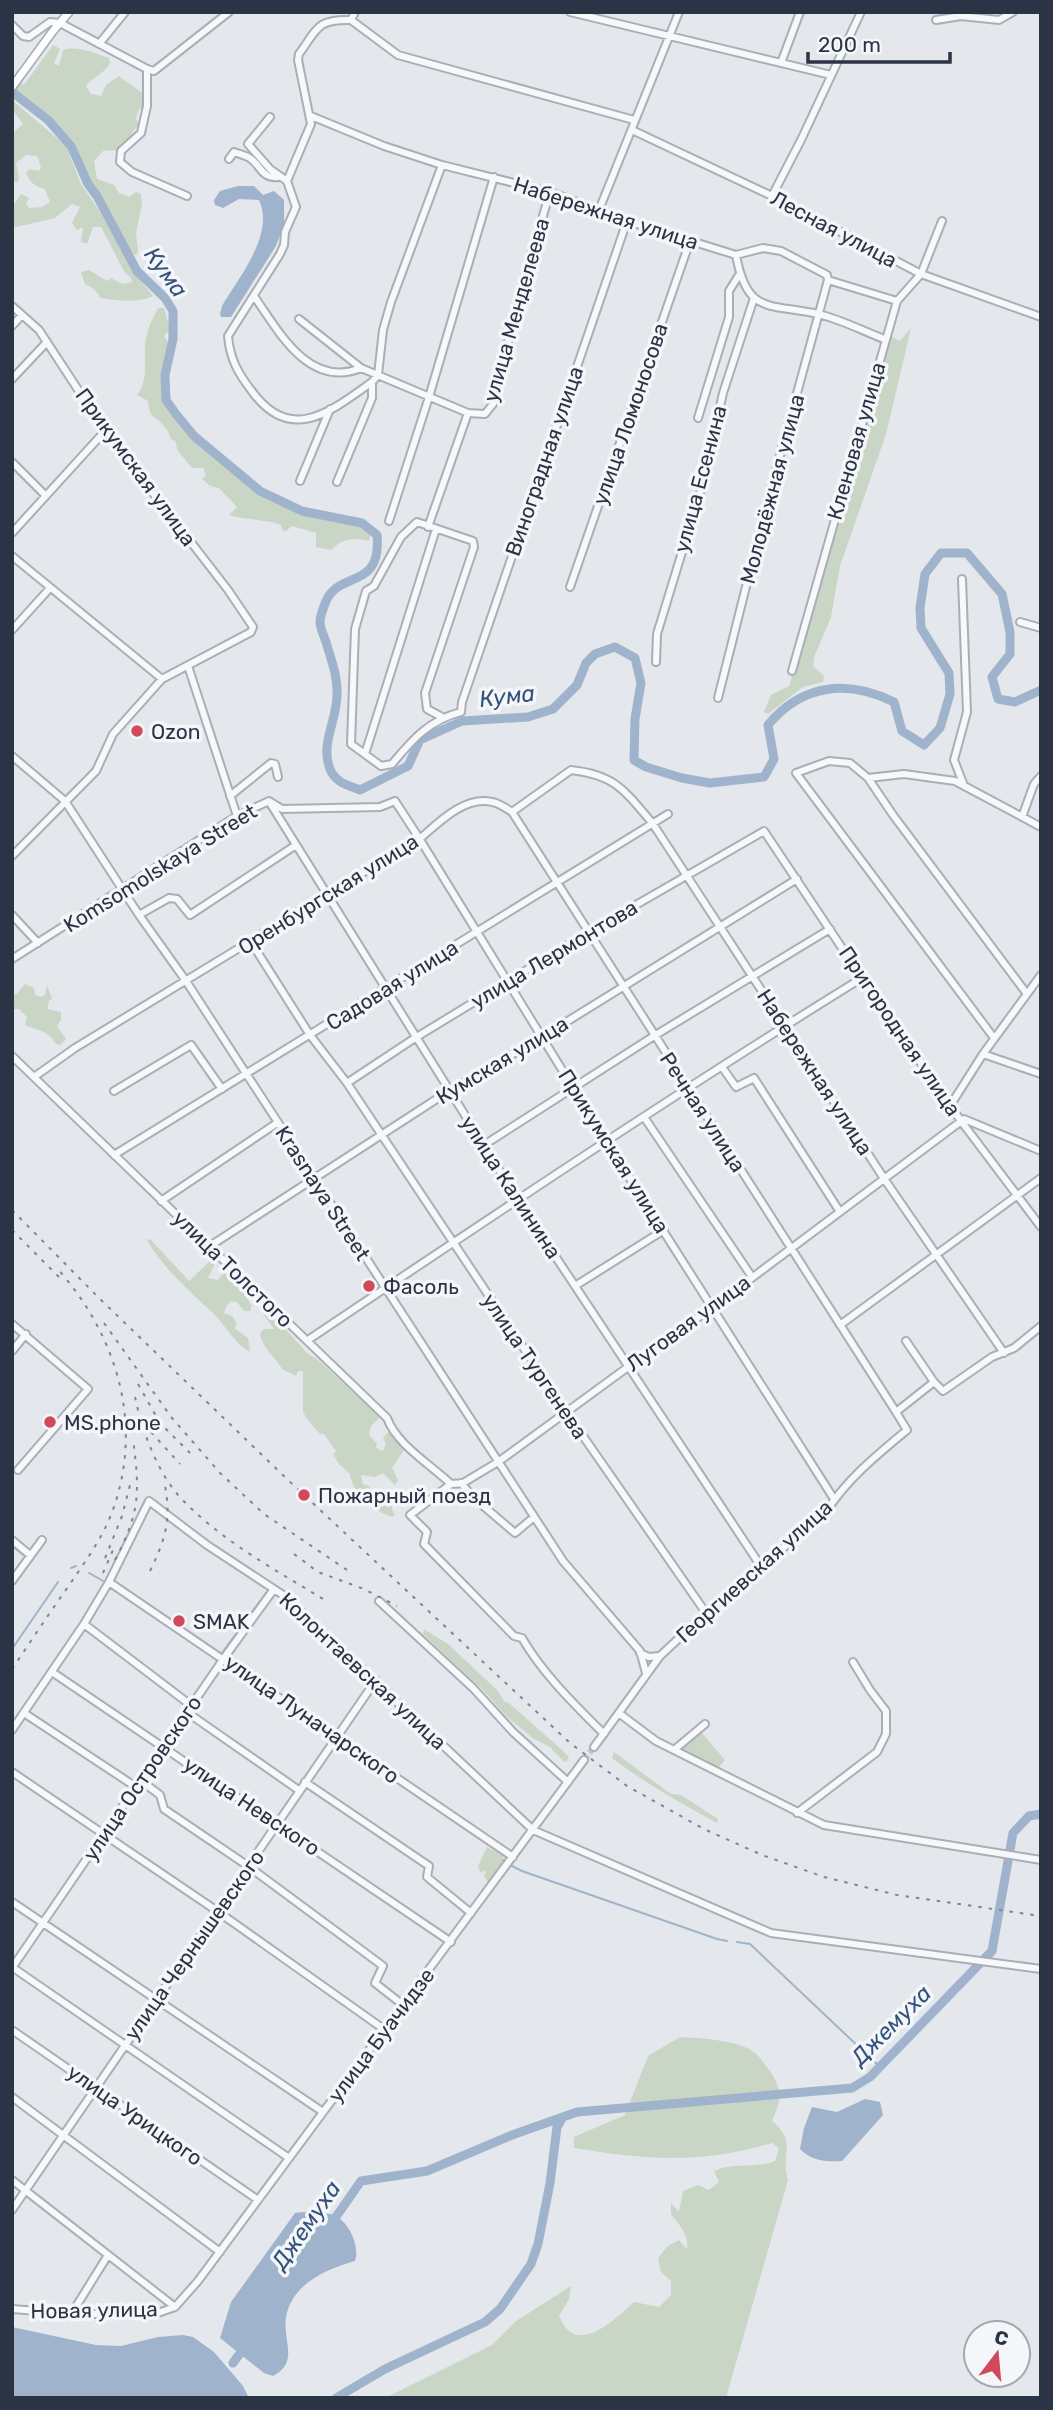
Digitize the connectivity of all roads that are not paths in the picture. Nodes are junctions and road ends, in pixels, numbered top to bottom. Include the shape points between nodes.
1 (69, 12) edge
2 (125, 12) edge
3 (229, 12) edge
4 (355, 12) edge
5 (570, 12) edge
6 (679, 12) edge
7 (800, 12) edge
8 (861, 12) edge
9 (1013, 12) edge
10 (351, 20) junction
11 (936, 20) dead end
12 (60, 23) junction
13 (12, 25) edge
14 (669, 36) junction
15 (99, 44) junction
16 (781, 63) junction
17 (148, 69) junction
18 (831, 75) junction
19 (12, 87) edge
20 (270, 117) dead end
21 (311, 117) junction
22 (634, 120) junction
23 (632, 130) junction
24 (229, 159) dead end
25 (442, 165) junction
26 (278, 177) junction
27 (494, 177) junction
28 (287, 181) junction
29 (550, 192) junction
30 (187, 196) dead end
31 (772, 196) junction
32 (599, 210) junction
33 (627, 221) junction
34 (942, 221) dead end
35 (690, 241) junction
36 (736, 255) junction
37 (921, 274) junction
38 (739, 275) junction
39 (828, 280) junction
40 (254, 296) junction
41 (754, 298) junction
42 (897, 301) junction
43 (12, 306) edge
44 (819, 314) junction
45 (22, 315) junction
46 (1041, 317) edge
47 (299, 319) dead end
48 (12, 326) edge
49 (884, 339) junction
50 (47, 342) junction
51 (361, 368) junction
52 (378, 375) junction
53 (12, 379) edge
54 (372, 383) junction
55 (429, 397) junction
56 (330, 409) junction
57 (468, 413) junction
58 (698, 418) dead end
59 (106, 431) junction
60 (12, 462) edge
61 (300, 481) dead end
62 (337, 482) dead end
63 (46, 496) junction
64 (389, 521) dead end
65 (431, 528) junction
66 (12, 533) edge
67 (12, 556) edge
68 (962, 579) dead end
69 (570, 587) dead end
70 (50, 588) junction
71 (1020, 622) dead end
72 (1041, 628) edge
73 (12, 630) edge
74 (656, 662) dead end
75 (188, 666) junction
76 (792, 671) dead end
77 (162, 679) junction
78 (719, 698) dead end
79 (442, 717) junction
80 (365, 754) junction
81 (12, 756) edge
82 (1041, 776) edge
83 (278, 777) dead end
84 (868, 778) junction
85 (965, 786) junction
86 (230, 796) junction
87 (65, 801) junction
88 (269, 801) junction
89 (395, 802) joint
90 (512, 812) junction
91 (668, 814) dead end
92 (237, 816) junction
93 (1023, 817) junction
94 (653, 824) junction
95 (1041, 827) edge
96 (764, 831) joint
97 (419, 838) junction
98 (296, 845) junction
99 (12, 856) edge
100 (686, 875) junction
101 (797, 879) junction
102 (558, 883) junction
103 (122, 889) junction
104 (327, 894) junction
105 (12, 915) edge
106 (139, 915) junction
107 (719, 927) junction
108 (830, 929) junction
109 (589, 932) junction
110 (478, 933) junction
111 (250, 942) junction
112 (38, 943) junction
113 (12, 959) edge
114 (1041, 975) edge
115 (752, 976) junction
116 (862, 978) junction
117 (186, 981) junction
118 (509, 983) junction
119 (623, 986) junction
120 (386, 988) junction
121 (1027, 994) junction
122 (785, 1026) junction
123 (310, 1035) junction
124 (654, 1036) junction
125 (542, 1037) junction
126 (415, 1038) junction
127 (994, 1038) junction
128 (983, 1054) junction
129 (12, 1056) edge
130 (722, 1067) junction
131 (1041, 1074) edge
132 (245, 1075) junction
133 (34, 1077) junction
134 (347, 1083) junction
135 (688, 1087) junction
136 (222, 1089) junction
137 (575, 1089) junction
138 (114, 1091) dead end
139 (449, 1091) junction
140 (950, 1106) junction
141 (644, 1117) junction
142 (961, 1121) junction
143 (277, 1123) junction
144 (380, 1134) junction
145 (606, 1141) junction
146 (484, 1145) junction
147 (1041, 1151) edge
148 (114, 1155) junction
149 (312, 1178) junction
150 (1041, 1178) edge
151 (885, 1180) junction
152 (1017, 1194) junction
153 (518, 1199) junction
154 (161, 1200) junction
155 (840, 1212) junction
156 (1041, 1227) edge
157 (664, 1230) junction
158 (451, 1242) junction
159 (210, 1246) junction
160 (791, 1248) junction
161 (936, 1256) junction
162 (752, 1278) junction
163 (575, 1286) junction
164 (385, 1288) junction
165 (713, 1307) junction
166 (12, 1324) edge
167 (840, 1325) junction
168 (1041, 1326) edge
169 (26, 1335) junction
170 (307, 1340) junction
171 (906, 1341) dead end
172 (12, 1350) edge
173 (1004, 1353) junction
174 (628, 1367) junction
175 (934, 1382) junction
176 (896, 1412) junction
177 (567, 1413) junction
178 (498, 1462) junction
179 (18, 1470) dead end
180 (461, 1483) junction
181 (451, 1484) junction
182 (834, 1499) junction
183 (534, 1517) junction
184 (12, 1540) edge
185 (42, 1540) dead end
186 (30, 1556) junction
187 (762, 1568) junction
188 (12, 1581) edge
189 (109, 1582) junction
190 (274, 1589) junction
191 (379, 1601) dead end
192 (706, 1613) junction
193 (84, 1624) junction
194 (640, 1653) junction
195 (660, 1656) junction
196 (224, 1658) junction
197 (853, 1662) dead end
198 (52, 1672) junction
199 (646, 1673) junction
200 (376, 1680) junction
201 (24, 1713) junction
202 (188, 1713) junction
203 (620, 1714) junction
204 (705, 1724) dead end
205 (12, 1730) edge
206 (604, 1734) junction
207 (337, 1736) junction
208 (163, 1747) junction
209 (594, 1747) tunnel mouth
210 (674, 1750) junction
211 (584, 1760) tunnel mouth
212 (12, 1772) edge
213 (141, 1780) junction
214 (568, 1782) junction
215 (305, 1783) junction
216 (136, 1787) junction
217 (299, 1791) junction
218 (797, 1813) junction
219 (277, 1824) junction
220 (533, 1830) junction
221 (104, 1834) junction
222 (513, 1857) junction
223 (1041, 1860) edge
224 (248, 1866) junction
225 (12, 1902) edge
226 (217, 1912) junction
227 (471, 1913) junction
228 (43, 1923) junction
229 (451, 1942) junction
230 (12, 1968) edge
231 (1041, 1969) edge
232 (157, 1999) junction
233 (403, 2005) junction
234 (385, 2029) junction
235 (12, 2030) edge
236 (126, 2044) junction
237 (96, 2087) junction
238 (12, 2097) edge
239 (323, 2112) junction
240 (65, 2134) junction
241 (289, 2158) junction
242 (12, 2180) edge
243 (25, 2191) junction
244 (258, 2200) junction
245 (12, 2210) edge
246 (220, 2252) junction
247 (108, 2255) junction
248 (175, 2306) junction
249 (12, 2309) edge
250 (72, 2313) junction

1 - 12 main road
2 - 15 street
3 - 17 street via 167,62 154,71
4 - 10 street
5 - 14 street
6 - 14 street
7 - 16 street
8 - 18 street
9 - 11 street via 999,20 961,16
10 - 21 street via 323,23 299,54
10 - 22 street via 398,55
12 - 13 street via 50,22 29,37
12 - 15 street
12 - 19 main road
14 - 16 street
14 - 22 street
15 - 17 street
16 - 18 street
17 - 30 street via 141,133 121,151 120,162
18 - 31 street
20 - 26 street via 248,144
21 - 25 street, Набережная улица
21 - 28 street
22 - 23 street
23 - 31 street, Лесная улица
23 - 32 street
24 - 26 street via 234,152 254,161 264,175
25 - 27 street, Набережная улица
25 - 52 street via 391,302
26 - 28 street
27 - 29 street, Набережная улица
27 - 55 street
28 - 40 street via 295,210 280,254
29 - 32 street, Набережная улица
29 - 57 street, улица Менделеева via 493,404 485,414
31 - 37 street, Лесная улица
32 - 33 street, Набережная улица
33 - 35 street, Набережная улица
33 - 79 street, Виноградная улица via 461,712
34 - 37 street, Кленовая улица
35 - 36 street, Набережная улица
35 - 69 street, улица Ломоносова
36 - 38 street
36 - 39 street, Набережная улица via 764,248 781,251 827,275
37 - 42 street, Кленовая улица
37 - 46 street, Лесная улица
38 - 41 street
38 - 58 street, улица Есенина via 729,291 729,317
39 - 42 street, Набережная улица
39 - 44 street, Молодёжная улица
40 - 51 street via 306,361 338,374
40 - 56 street via 228,336 235,368 263,405 283,419 319,416
41 - 44 street via 765,306
41 - 74 street, улица Есенина via 657,634
42 - 49 street, Кленовая улица
43 - 45 street, Прикумская улица
44 - 49 street
44 - 78 street, Молодёжная улица
45 - 48 street
45 - 50 street, Прикумская улица
47 - 51 street
49 - 76 street, Кленовая улица
50 - 53 street
50 - 59 street, Прикумская улица
51 - 52 street
52 - 54 street
52 - 55 street
54 - 56 street
54 - 62 street via 372,398
55 - 57 street
55 - 64 street
56 - 61 street
57 - 65 street, улица Менделеева
59 - 63 street
59 - 75 street, Прикумская улица via 253,627
60 - 63 street
63 - 66 street
65 - 79 street via 473,541 474,547 425,693 426,709
65 - 80 street, улица Менделеева
65 - 80 street via 417,522 401,537 374,586 366,591 355,629 351,744
67 - 70 street
68 - 85 street via 967,712 954,760
70 - 73 street
70 - 77 street
71 - 72 street
75 - 77 street
75 - 86 street
77 - 87 street via 113,734 96,771
79 - 80 street via 414,738 392,764 381,766
81 - 87 street, Krasnaya Street
82 - 93 street
83 - 86 street via 271,763
84 - 85 street via 904,774
84 - 121 street
84 - 127 street via 850,763 829,761 796,773
85 - 93 street
86 - 92 street
87 - 99 street
87 - 103 street, Krasnaya Street
88 - 89 street, Komsomolskaya Street via 282,809 380,807
88 - 92 street, Komsomolskaya Street
88 - 98 street, улица Калинина
89 - 97 street, Прикумская улица
90 - 94 street, Набережная улица via 571,770 612,780
90 - 97 street, Оренбургская улица via 494,802 479,801 464,806
90 - 102 street, Речная улица
91 - 94 street, Садовая улица
92 - 103 street, Komsomolskaya Street
93 - 95 street
94 - 100 street, Набережная улица
94 - 102 street, Садовая улица
96 - 100 street, улица Лермонтова
96 - 101 street, Пригородная улица
97 - 104 street, Оренбургская улица
97 - 110 street, Прикумская улица
98 - 104 street, улица Калинина
98 - 106 street via 190,915 177,899 169,898
100 - 107 street, Набережная улица
100 - 109 street, улица Лермонтова
101 - 107 street, Кумская улица
101 - 108 street, Пригородная улица
102 - 109 street, Речная улица
102 - 110 street, Садовая улица
103 - 106 street, Krasnaya Street
103 - 112 street, Komsomolskaya Street
104 - 111 street, Оренбургская улица
104 - 120 street, улица Калинина
105 - 112 street
106 - 117 street, Krasnaya Street
107 - 115 street, Набережная улица
107 - 119 street, Кумская улица
108 - 115 street
108 - 116 street, Пригородная улица
109 - 118 street, улица Лермонтова
109 - 119 street, Речная улица
110 - 118 street, Прикумская улица
110 - 120 street, Садовая улица
111 - 117 street, Оренбургская улица
111 - 123 street, улица Тургенева
112 - 113 street, Komsomolskaya Street
114 - 121 street
115 - 122 street, Набережная улица
115 - 124 street
116 - 122 street
116 - 140 street, Пригородная улица
117 - 132 street, Krasnaya Street
117 - 133 street, Оренбургская улица
118 - 125 street, Прикумская улица
118 - 126 street, улица Лермонтова
119 - 124 street, Речная улица
119 - 125 street, Кумская улица
120 - 123 street, Садовая улица
120 - 126 street, улица Калинина
121 - 127 street
122 - 130 street
122 - 151 street, Набережная улица
123 - 132 street, Садовая улица
123 - 134 street, улица Тургенева
124 - 135 street, Речная улица
124 - 137 street
125 - 137 street, Прикумская улица
125 - 139 street, Кумская улица
126 - 134 street, улица Лермонтова
126 - 139 street, улица Калинина
127 - 128 street
128 - 131 street
128 - 140 street
129 - 133 street, улица Толстого
130 - 135 street
130 - 155 street via 736,1087 754,1078
132 - 136 street, Садовая улица
132 - 143 street, Krasnaya Street
133 - 148 street, улица Толстого
134 - 144 street, улица Тургенева
135 - 141 street
135 - 160 street, Речная улица
136 - 138 street via 191,1045
136 - 148 street, Садовая улица
137 - 145 street, Прикумская улица
137 - 146 street
139 - 144 street, Кумская улица
139 - 146 street, улица Калинина
140 - 142 street, Пригородная улица
141 - 145 street
141 - 162 street
142 - 147 street
142 - 151 street, Луговая улица
142 - 152 street, Пригородная улица
143 - 149 street, Krasnaya Street
143 - 154 street
144 - 149 street, Кумская улица
144 - 158 street, улица Тургенева
145 - 153 street
145 - 157 street, Прикумская улица
146 - 153 street, улица Калинина
148 - 154 street, улица Толстого
149 - 159 street, Кумская улица
149 - 164 street, Krasnaya Street
150 - 152 street
151 - 155 street, Луговая улица
151 - 161 street, Набережная улица
152 - 156 street, Пригородная улица
152 - 161 street
153 - 158 street
153 - 163 street, улица Калинина
154 - 159 street, улица Толстого
155 - 160 street, Луговая улица
157 - 163 street
157 - 165 street, Прикумская улица
158 - 164 street
158 - 177 street, улица Тургенева
159 - 170 street, улица Толстого
160 - 162 street, Луговая улица
160 - 167 street, Речная улица
161 - 167 street
161 - 173 street, Набережная улица
162 - 165 street, Луговая улица
163 - 174 street, улица Калинина
164 - 170 street
164 - 178 street, Krasnaya Street
165 - 174 street, Луговая улица
165 - 182 street, Прикумская улица
166 - 169 street
167 - 176 street, Речная улица
168 - 173 street
169 - 172 street
169 - 179 street via 88,1389
170 - 181 street, улица Толстого via 387,1418 418,1456
171 - 175 street
173 - 175 street via 943,1391
174 - 177 street, Луговая улица
174 - 187 street, улица Калинина
175 - 176 street
176 - 182 street, Георгиевская улица via 907,1430
177 - 178 street, Луговая улица
177 - 192 street, улица Тургенева
178 - 180 street, Луговая улица
178 - 183 street, Krasnaya Street
180 - 181 street, Луговая улица
180 - 183 street via 515,1533
181 - 206 street via 410,1515 428,1532 424,1544 514,1636 522,1638 572,1703
182 - 187 street, Георгиевская улица via 827,1511
183 - 194 street, Krasnaya Street via 563,1561
184 - 186 street
185 - 186 street
186 - 188 street
187 - 192 street, Георгиевская улица
189 - 190 street, Колонтаевская улица via 149,1501
189 - 193 street
189 - 196 street, улица Луначарского
190 - 196 street, улица Островского
190 - 200 street, Колонтаевская улица
191 - 214 street
192 - 195 street, Георгиевская улица
193 - 198 street
193 - 202 street via 188,1703
194 - 195 street
194 - 199 street, Krasnaya Street
195 - 199 street, Георгиевская улица
196 - 202 street, улица Островского
196 - 207 street, улица Луначарского
197 - 218 street via 886,1711 886,1734 877,1752
198 - 201 street
198 - 208 street, улица Невского
199 - 203 street, Георгиевская улица
200 - 207 street, улица Чернышевского
200 - 220 street, Колонтаевская улица
201 - 205 street
201 - 216 street
202 - 208 street, улица Островского
202 - 217 street
203 - 206 street, Георгиевская улица
203 - 210 street
204 - 210 street
206 - 209 street, Георгиевская улица
207 - 215 street, улица Чернышевского
207 - 222 street, улица Луначарского
208 - 213 street, улица Островского
208 - 219 street, улица Невского
210 - 218 street
211 - 214 street, улица Буачидзе
212 - 221 street
213 - 216 street, улица Островского
213 - 224 street via 160,1794 164,1808
214 - 220 street, улица Буачидзе
215 - 217 street, улица Чернышевского
215 - 227 street via 429,1866 428,1877
216 - 221 street, улица Островского
217 - 219 street, улица Чернышевского
218 - 223 street via 824,1825
219 - 224 street, улица Чернышевского
219 - 229 street, улица Невского
220 - 222 street, улица Буачидзе
220 - 231 street via 771,1933
221 - 226 street
221 - 228 street, улица Островского
222 - 227 street, улица Буачидзе
224 - 226 street, улица Чернышевского
224 - 233 street via 383,1966 375,1983
225 - 228 street
226 - 232 street, улица Чернышевского
226 - 234 street
227 - 229 street, улица Буачидзе
228 - 230 street, улица Островского
228 - 232 street
229 - 233 street, улица Буачидзе
230 - 236 street
232 - 236 street, улица Чернышевского
232 - 239 street
233 - 234 street, улица Буачидзе
234 - 239 street, улица Буачидзе
235 - 237 street, улица Урицкого
236 - 237 street, улица Чернышевского
236 - 241 street
237 - 240 street, улица Чернышевского
237 - 244 street, улица Урицкого
238 - 240 street
239 - 241 street, улица Буачидзе
240 - 243 street, улица Чернышевского
240 - 246 street
241 - 244 street, улица Буачидзе
242 - 243 street
243 - 245 street, улица Чернышевского
243 - 247 street
244 - 246 street, улица Буачидзе
246 - 248 street, улица Буачидзе
247 - 248 street
247 - 250 street
248 - 250 street, Новая улица via 155,2314
249 - 250 street, Новая улица

